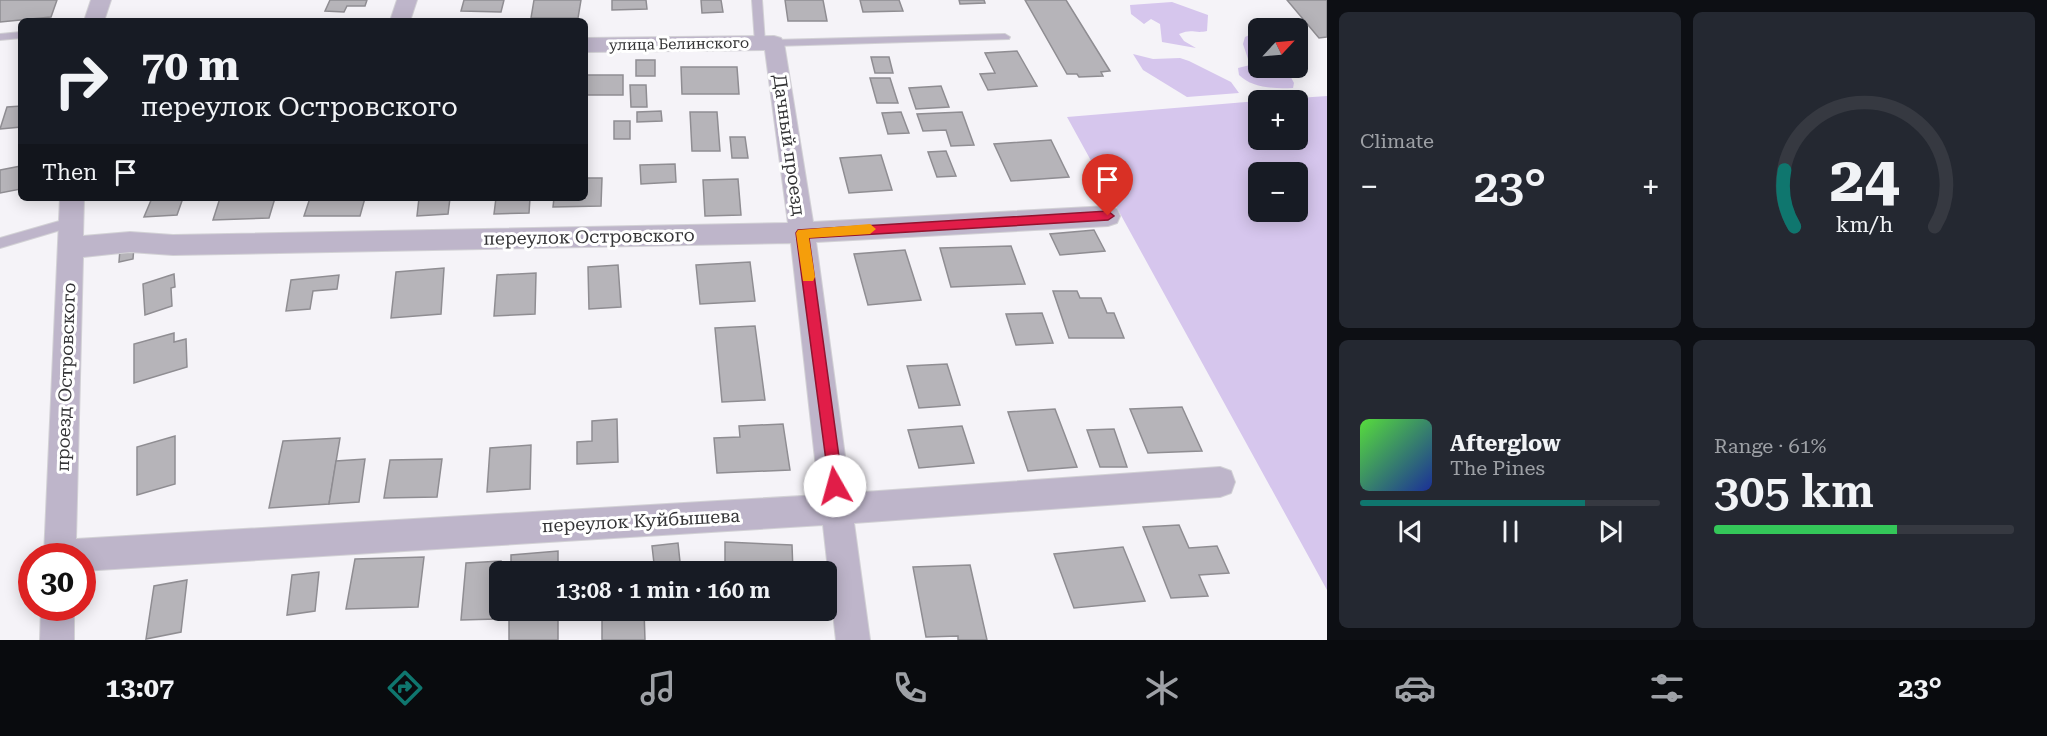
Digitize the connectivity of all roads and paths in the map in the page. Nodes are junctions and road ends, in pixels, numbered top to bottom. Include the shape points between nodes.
1 (101, 0) edge
2 (407, 0) edge
3 (757, 0) edge
4 (95, 18) edge
5 (401, 18) edge
6 (18, 35) edge
7 (0, 37) edge
8 (1005, 37) dead end
9 (767, 43) junction
10 (588, 45) edge
11 (1108, 216) dead end
12 (71, 223) edge
13 (802, 233) junction
14 (0, 243) edge
15 (1220, 482) dead end
16 (838, 509) junction
17 (61, 543) edge
18 (96, 554) edge
19 (58, 621) edge
20 (57, 640) edge
21 (853, 640) edge

1 - 4 street
2 - 5 street
3 - 9 lane
6 - 7 lane
8 - 9 lane
9 - 10 street, улица Белинского
9 - 13 street, Дачный проезд
11 - 13 street, переулок Островского
12 - 13 street, переулок Островского via 130,242 184,245
12 - 14 lane
12 - 17 street, проезд Островского
13 - 16 street, Дачный проезд
15 - 16 street, переулок Куйбышева
16 - 18 street, переулок Куйбышева
16 - 21 street, Дачный проезд
19 - 20 street

